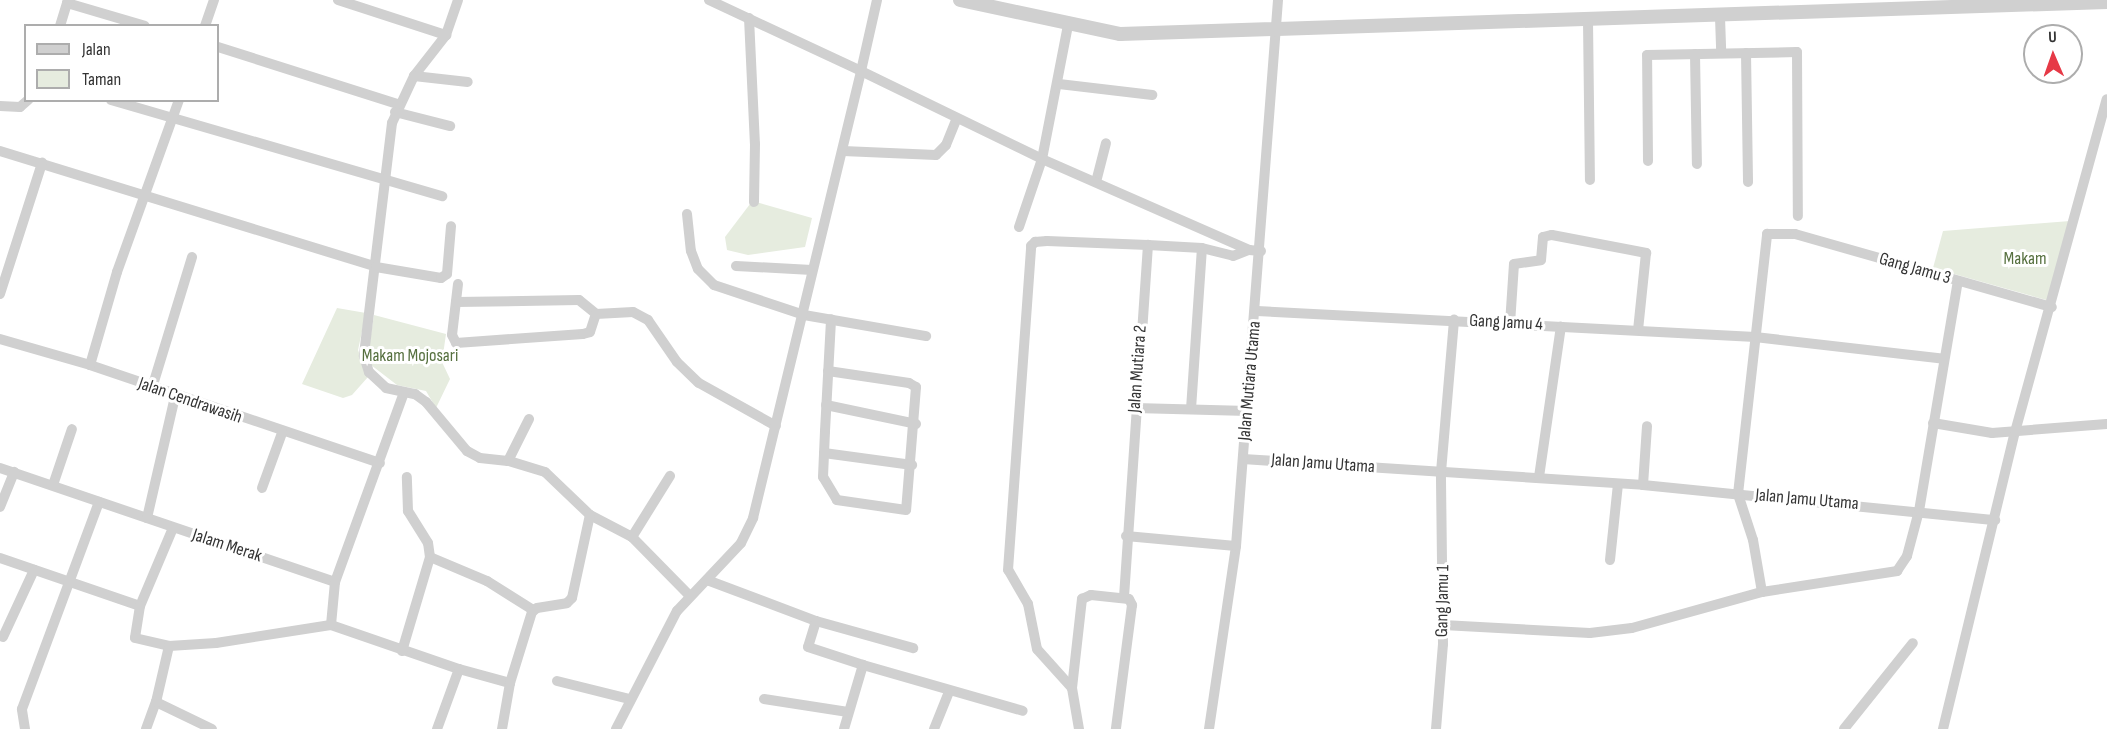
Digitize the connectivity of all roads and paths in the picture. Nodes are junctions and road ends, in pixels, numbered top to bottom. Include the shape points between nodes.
1 (214, 0) edge
2 (338, 0) edge
3 (458, 0) edge
4 (709, 0) edge
5 (877, 0) edge
6 (960, 0) edge
7 (1278, 0) edge
8 (68, 1) edge
9 (981, 2) edge
10 (2107, 2) edge
11 (1720, 16) junction
12 (749, 18) junction
13 (1588, 21) junction
14 (61, 24) edge
15 (139, 24) edge
16 (206, 24) edge
17 (1068, 25) junction
18 (1276, 31) junction
19 (446, 35) junction
20 (219, 47) edge
21 (1721, 53) junction
22 (1746, 53) junction
23 (1695, 54) junction
24 (861, 71) junction
25 (414, 76) junction
26 (468, 82) dead end
27 (1059, 84) junction
28 (1152, 95) dead end
29 (2107, 99) edge
30 (26, 102) edge
31 (118, 102) edge
32 (178, 102) edge
33 (0, 106) edge
34 (397, 108) junction
35 (173, 118) junction
36 (957, 118) junction
37 (450, 126) dead end
38 (1106, 143) dead end
39 (0, 151) edge
40 (843, 151) junction
41 (1042, 159) junction
42 (1648, 161) dead end
43 (42, 163) junction
44 (1697, 164) dead end
45 (1590, 180) dead end
46 (387, 181) junction
47 (1096, 182) junction
48 (1748, 182) dead end
49 (144, 196) junction
50 (442, 196) dead end
51 (754, 202) dead end
52 (687, 214) dead end
53 (1798, 216) dead end
54 (452, 226) dead end
55 (1019, 227) dead end
56 (1148, 245) junction
57 (1202, 248) junction
58 (1255, 250) junction
59 (192, 257) dead end
60 (736, 266) dead end
61 (376, 267) junction
62 (812, 270) junction
63 (1958, 281) junction
64 (458, 284) dead end
65 (0, 294) edge
66 (456, 302) junction
67 (2052, 307) junction
68 (1257, 310) junction
69 (596, 314) junction
70 (804, 315) junction
71 (831, 319) junction
72 (1454, 320) junction
73 (1510, 324) junction
74 (1561, 327) junction
75 (1638, 330) junction
76 (926, 336) dead end
77 (1755, 337) junction
78 (0, 339) edge
79 (1944, 359) junction
80 (90, 365) junction
81 (828, 371) junction
82 (152, 388) junction
83 (404, 392) junction
84 (175, 397) junction
85 (826, 405) junction
86 (1135, 408) junction
87 (1191, 409) junction
88 (1248, 411) junction
89 (529, 419) dead end
90 (1933, 423) junction
91 (916, 424) junction
92 (2107, 424) edge
93 (776, 426) junction
94 (1647, 426) dead end
95 (72, 429) dead end
96 (2015, 432) junction
97 (282, 433) junction
98 (824, 453) junction
99 (1243, 459) junction
100 (508, 462) junction
101 (380, 464) junction
102 (912, 465) junction
103 (0, 468) edge
104 (14, 472) junction
105 (1441, 472) junction
106 (670, 476) dead end
107 (407, 477) dead end
108 (1539, 477) junction
109 (1618, 484) junction
110 (1643, 484) junction
111 (53, 485) junction
112 (262, 488) dead end
113 (1738, 494) junction
114 (99, 502) junction
115 (0, 507) edge
116 (1919, 511) junction
117 (590, 515) junction
118 (147, 518) junction
119 (1995, 520) junction
120 (173, 528) junction
121 (1126, 536) junction
122 (632, 537) junction
123 (1236, 546) junction
124 (430, 557) junction
125 (0, 558) edge
126 (1610, 561) dead end
127 (34, 570) junction
128 (707, 580) junction
129 (70, 581) junction
130 (335, 582) junction
131 (1762, 592) junction
132 (690, 596) junction
133 (1124, 597) junction
134 (140, 606) junction
135 (533, 610) junction
136 (816, 621) junction
137 (331, 625) junction
138 (1443, 625) junction
139 (3, 637) dead end
140 (1913, 643) dead end
141 (169, 646) junction
142 (913, 648) dead end
143 (402, 651) junction
144 (863, 665) junction
145 (459, 669) junction
146 (557, 681) dead end
147 (510, 683) junction
148 (1072, 688) junction
149 (950, 692) junction
150 (629, 699) junction
151 (764, 699) dead end
152 (156, 702) junction
153 (1023, 711) dead end
154 (848, 712) junction
155 (25, 729) edge
156 (146, 729) edge
157 (213, 729) edge
158 (437, 729) edge
159 (502, 729) edge
160 (616, 729) edge
161 (844, 729) edge
162 (934, 729) edge
163 (1079, 729) edge
164 (1116, 729) edge
165 (1209, 729) edge
166 (1436, 729) edge
167 (1844, 729) edge
168 (1942, 729) edge

1 - 16 street
2 - 19 street
3 - 19 street
4 - 12 street
5 - 24 street
6 - 9 street
7 - 18 street, Jalan Mutiara Utama
8 - 14 street
8 - 15 street
9 - 17 street
10 - 11 street
11 - 13 street
11 - 21 street
12 - 24 street
12 - 51 street
13 - 18 street
13 - 45 street
17 - 18 street via 1120,34
17 - 27 street
18 - 58 street, Jalan Mutiara Utama
19 - 25 street
20 - 34 street
21 - 22 street
21 - 23 street
22 - 48 street
22 - 53 street via 1797,52
23 - 42 street via 1647,55
23 - 44 street
24 - 36 street
24 - 40 street
25 - 26 street
25 - 34 street
27 - 28 street
27 - 41 street
29 - 67 street
30 - 33 street via 20,107
31 - 35 street
32 - 35 street
34 - 37 street
34 - 46 street
35 - 46 street
35 - 49 street
36 - 40 street via 946,145 936,155
36 - 41 street
38 - 47 street
39 - 43 street
40 - 62 street
41 - 47 street
41 - 55 street
43 - 49 street
43 - 65 street
46 - 50 street
46 - 61 street
47 - 58 street
49 - 61 street
49 - 80 street
52 - 70 street via 691,251 699,269 714,285
54 - 61 street via 445,277
56 - 57 street
56 - 86 street, Jalan Mutiara 2
56 - 148 street via 1047,241 1031,246 1008,570 1028,604 1037,649
57 - 58 street via 1233,256
57 - 87 street
58 - 68 street, Jalan Mutiara Utama
59 - 82 street
60 - 62 street
61 - 83 street via 364,356 369,372 386,388
62 - 70 street
63 - 67 street, Gang Jamu 3
63 - 77 street, Gang Jamu 3 via 1778,231 1767,234
63 - 79 street
64 - 66 street
66 - 69 street via 579,300
66 - 69 street via 452,335 456,343 583,334 590,332
67 - 96 street
68 - 72 street, Gang Jamu 4
68 - 88 street, Jalan Mutiara Utama
69 - 93 street via 633,312 648,320 677,362 699,383
70 - 71 street
70 - 93 street
71 - 76 street
71 - 81 street
72 - 73 street, Gang Jamu 4
72 - 105 street, Gang Jamu 1
73 - 74 street, Gang Jamu 4
73 - 75 street via 1514,264 1541,260 1543,237 1552,235 1646,253
74 - 75 street, Gang Jamu 4
74 - 108 street
75 - 77 street, Gang Jamu 4
77 - 79 street, Gang Jamu 4
77 - 113 street
78 - 80 street, Jalan Cendrawasih
79 - 90 street
80 - 82 street, Jalan Cendrawasih
81 - 85 street
81 - 91 street via 916,387
82 - 84 street, Jalan Cendrawasih
83 - 100 street via 426,402 467,451 480,458
83 - 101 street
84 - 97 street, Jalan Cendrawasih
84 - 118 street
85 - 91 street
85 - 98 street
86 - 87 street
86 - 121 street, Jalan Mutiara 2
87 - 88 street
88 - 99 street, Jalan Mutiara Utama
89 - 100 street
90 - 96 street
90 - 116 street
91 - 102 street
92 - 96 street
93 - 128 street via 753,518 741,543
94 - 110 street
95 - 111 street
96 - 119 street
97 - 101 street, Jalan Cendrawasih
97 - 112 street
98 - 102 street
98 - 102 street via 823,477 837,500 901,511 909,507
99 - 105 street, Jalan Jamu Utama
99 - 123 street, Jalan Mutiara Utama
100 - 117 street via 545,472
101 - 130 street
103 - 104 street, Jalam Merak
104 - 111 street, Jalam Merak
104 - 115 street
105 - 108 street, Jalan Jamu Utama
105 - 138 street, Gang Jamu 1
106 - 122 street
107 - 124 street via 408,511 428,543
108 - 109 street, Jalan Jamu Utama
109 - 110 street, Jalan Jamu Utama
109 - 126 street
110 - 113 street, Jalan Jamu Utama
111 - 114 street, Jalam Merak
113 - 116 street, Jalan Jamu Utama
113 - 131 street via 1753,540
114 - 118 street, Jalam Merak
114 - 129 street
116 - 119 street, Jalan Jamu Utama
116 - 131 street via 1907,556 1897,571
117 - 122 street
117 - 135 street via 572,598 567,603
118 - 120 street, Jalam Merak
119 - 168 street
120 - 130 street, Jalam Merak
120 - 134 street
121 - 123 street
121 - 133 street, Jalan Mutiara 2
122 - 132 street
123 - 165 street, Jalan Mutiara Utama
124 - 135 street via 487,581
124 - 143 street
125 - 127 street
127 - 129 street
127 - 139 street
128 - 132 street
128 - 136 street
129 - 134 street
129 - 155 street via 22,709
130 - 137 street
131 - 138 street via 1632,628 1590,633
132 - 150 street via 677,611
133 - 148 street via 1091,595 1082,599
133 - 164 street, Jalan Mutiara 2 via 1132,605
134 - 141 street via 135,638
135 - 147 street
136 - 142 street
136 - 144 street via 808,647
137 - 141 street via 216,643
137 - 143 street
138 - 166 street, Gang Jamu 1
140 - 167 street
141 - 152 street
143 - 145 street
144 - 149 street
144 - 154 street
145 - 147 street
145 - 158 street
146 - 150 street via 571,681
147 - 159 street
148 - 163 street
149 - 153 street
149 - 162 street
150 - 160 street
151 - 154 street
152 - 156 street
152 - 157 street
154 - 161 street

